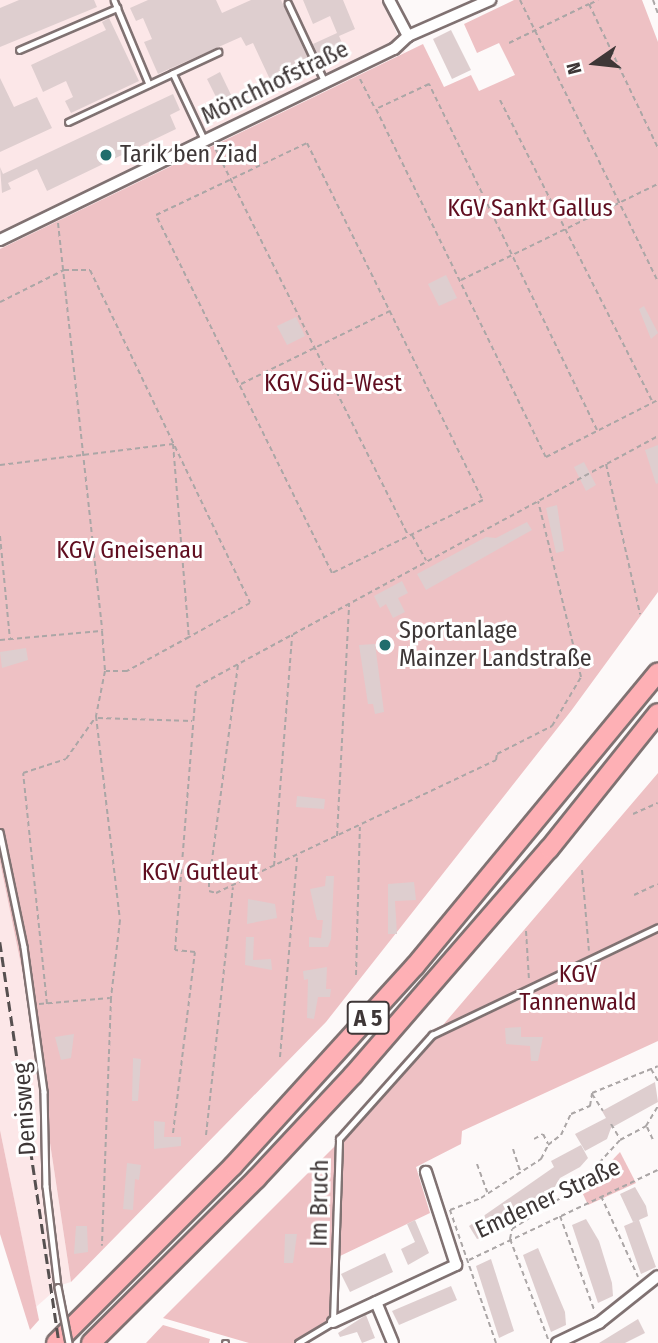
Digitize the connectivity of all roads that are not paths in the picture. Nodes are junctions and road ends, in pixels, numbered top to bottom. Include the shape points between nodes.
1 (114, 0) edge
2 (389, 0) edge
3 (490, 0) edge
4 (288, 3) dead end
5 (117, 8) junction
6 (408, 36) junction
7 (19, 50) dead end
8 (218, 52) dead end
9 (173, 73) junction
10 (326, 82) junction
11 (149, 84) junction
12 (68, 122) dead end
13 (207, 139) junction
14 (0, 240) edge
15 (658, 672) edge
16 (658, 713) edge
17 (0, 832) edge
18 (658, 926) edge
19 (426, 1171) dead end
20 (658, 1276) edge
21 (376, 1303) junction
22 (333, 1322) junction
23 (57, 1343) edge
24 (69, 1343) edge
25 (91, 1343) edge
26 (299, 1343) edge
27 (393, 1343) edge
28 (556, 1343) edge

1 - 5 lane
2 - 6 street
3 - 6 street, Mönchhofstraße
4 - 10 lane
5 - 7 lane
5 - 11 lane
6 - 10 street, Mönchhofstraße via 394,50
8 - 9 lane
9 - 11 lane
9 - 13 lane
10 - 13 street, Mönchhofstraße
11 - 12 lane
13 - 14 street, Mönchhofstraße
15 - 23 highway, A 5 via 415,966 233,1166
16 - 25 highway, A 5 via 549,849 352,1075 256,1179
17 - 24 lane, Denisweg, bridge via 33,1005 58,1287
18 - 22 lane, Im Bruch via 432,1035 339,1139
19 - 21 street, Emdener Straße via 456,1265
20 - 28 street via 599,1323
21 - 22 street, Emdener Straße
21 - 27 street
22 - 26 lane, Emdener Straße

